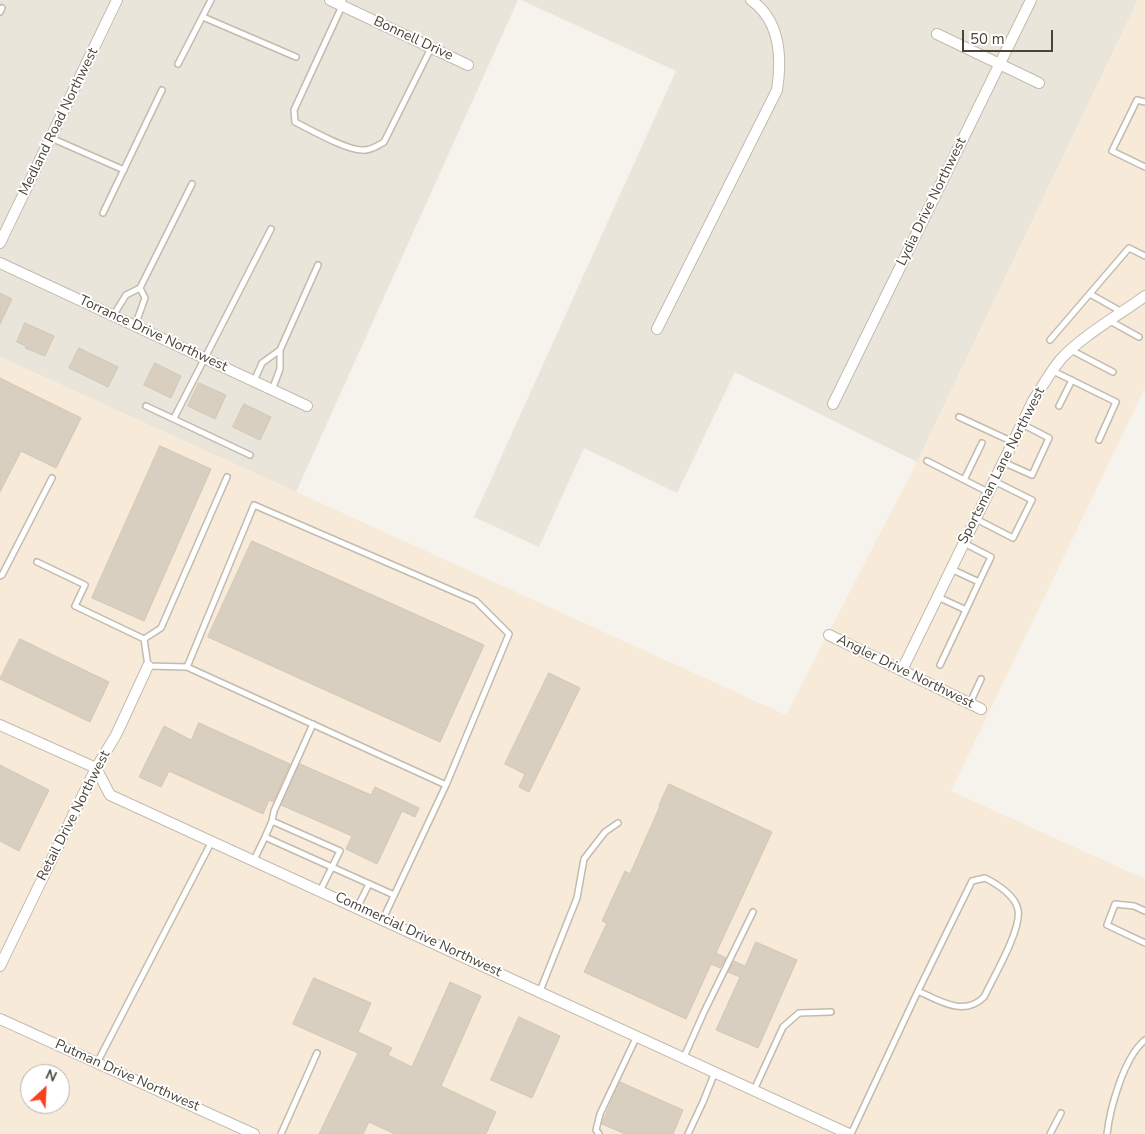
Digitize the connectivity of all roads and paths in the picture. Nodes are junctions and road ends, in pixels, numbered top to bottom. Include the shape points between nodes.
1 (117, 0) edge
2 (211, 0) edge
3 (330, 0) edge
4 (750, 0) edge
5 (1031, 0) edge
6 (343, 3) edge
7 (203, 17) junction
8 (937, 34) dead end
9 (431, 48) junction
10 (296, 57) dead end
11 (178, 64) dead end
12 (999, 64) junction
13 (468, 65) dead end
14 (1039, 83) dead end
15 (162, 90) dead end
16 (1145, 102) edge
17 (51, 138) junction
18 (1145, 166) edge
19 (124, 170) junction
20 (192, 184) dead end
21 (103, 213) dead end
22 (271, 229) dead end
23 (0, 243) edge
24 (1145, 256) edge
25 (0, 263) edge
26 (318, 265) dead end
27 (140, 288) junction
28 (1090, 294) junction
29 (1145, 296) edge
30 (1123, 312) junction
31 (113, 316) junction
32 (1110, 321) junction
33 (135, 326) junction
34 (657, 329) dead end
35 (1139, 337) dead end
36 (1050, 340) dead end
37 (280, 350) junction
38 (1072, 350) junction
39 (206, 359) junction
40 (1052, 370) junction
41 (1113, 372) dead end
42 (1072, 380) junction
43 (253, 381) junction
44 (272, 390) junction
45 (833, 404) dead end
46 (146, 406) dead end
47 (306, 406) dead end
48 (1058, 406) dead end
49 (959, 417) dead end
50 (174, 418) junction
51 (1022, 424) junction
52 (1099, 440) dead end
53 (1013, 442) junction
54 (982, 443) dead end
55 (250, 455) dead end
56 (926, 461) dead end
57 (1003, 462) junction
58 (226, 477) dead end
59 (52, 478) dead end
60 (964, 480) junction
61 (994, 481) junction
62 (989, 492) junction
63 (976, 519) junction
64 (964, 543) junction
65 (36, 562) dead end
66 (951, 569) junction
67 (1, 575) edge
68 (979, 582) junction
69 (938, 597) junction
70 (966, 610) junction
71 (829, 635) dead end
72 (144, 638) junction
73 (940, 665) dead end
74 (148, 666) junction
75 (187, 667) junction
76 (902, 670) junction
77 (981, 679) dead end
78 (969, 704) junction
79 (981, 709) dead end
80 (0, 724) edge
81 (313, 724) junction
82 (96, 768) junction
83 (446, 785) junction
84 (272, 821) junction
85 (618, 823) dead end
86 (265, 837) junction
87 (212, 841) junction
88 (254, 860) junction
89 (333, 868) junction
90 (369, 884) junction
91 (320, 891) junction
92 (394, 895) junction
93 (357, 908) junction
94 (1145, 911) edge
95 (753, 912) dead end
96 (383, 919) junction
97 (1145, 943) edge
98 (0, 966) edge
99 (540, 991) junction
100 (918, 991) junction
101 (831, 1012) dead end
102 (0, 1019) edge
103 (637, 1036) junction
104 (1145, 1040) edge
105 (317, 1053) dead end
106 (684, 1057) junction
107 (97, 1063) junction
108 (715, 1072) junction
109 (754, 1090) junction
110 (1060, 1113) dead end
111 (254, 1134) edge
112 (280, 1134) edge
113 (599, 1134) edge
114 (688, 1134) edge
115 (850, 1134) edge
116 (1050, 1134) edge
117 (1107, 1134) edge

1 - 17 street, Medland Road Northwest
2 - 7 lane
3 - 6 street, Bonnell Drive
4 - 34 street via 767,17 780,49 777,90
5 - 12 street, Lydia Drive Northwest
6 - 9 street, Bonnell Drive
6 - 9 lane via 294,110 296,122 352,149 375,148 384,142
7 - 10 lane
7 - 11 lane
8 - 12 street
9 - 13 street, Bonnell Drive
12 - 14 street
12 - 45 street, Lydia Drive Northwest
15 - 19 lane
16 - 18 lane via 1137,100 1112,151
17 - 19 lane
17 - 23 street, Medland Road Northwest
19 - 21 lane
20 - 27 lane
22 - 39 lane
24 - 28 lane via 1129,248
25 - 31 street, Torrance Drive Northwest
26 - 37 lane
27 - 31 lane via 126,295
27 - 33 lane via 145,298
28 - 30 lane
28 - 36 lane
29 - 30 street, Sportsman Lane Northwest
30 - 32 street, Sportsman Lane Northwest
31 - 33 street, Torrance Drive Northwest
32 - 35 lane
32 - 38 street, Sportsman Lane Northwest
33 - 39 street, Torrance Drive Northwest
37 - 43 lane via 262,363
37 - 44 lane via 280,369
38 - 40 street, Sportsman Lane Northwest
38 - 41 lane
39 - 43 street, Torrance Drive Northwest
39 - 50 lane
40 - 42 lane
40 - 51 street, Sportsman Lane Northwest
42 - 48 lane
42 - 52 lane via 1116,402
43 - 44 street, Torrance Drive Northwest
44 - 47 street, Torrance Drive Northwest
46 - 50 lane
49 - 53 lane
50 - 55 lane
51 - 53 street, Sportsman Lane Northwest
51 - 57 lane via 1049,438 1032,476
53 - 57 street, Sportsman Lane Northwest
54 - 60 lane
56 - 60 lane
57 - 61 street, Sportsman Lane Northwest
58 - 72 lane via 161,628
59 - 67 lane
60 - 62 lane
61 - 62 street, Sportsman Lane Northwest
61 - 63 lane via 1032,500 1013,538
62 - 63 street, Sportsman Lane Northwest
63 - 64 street, Sportsman Lane Northwest
64 - 66 street, Sportsman Lane Northwest
64 - 68 lane via 991,557
65 - 72 lane via 85,585 75,606
66 - 68 lane
66 - 69 street, Sportsman Lane Northwest
68 - 70 lane
69 - 70 lane
69 - 76 street, Sportsman Lane Northwest
70 - 73 lane
71 - 76 street, Angler Drive Northwest
72 - 74 lane
74 - 75 lane
74 - 82 street, Retail Drive Northwest via 116,735
75 - 81 lane
75 - 83 lane via 254,505 476,601 509,634
76 - 78 street, Angler Drive Northwest
77 - 78 lane
78 - 79 street, Angler Drive Northwest
80 - 82 street
81 - 83 lane
81 - 84 lane
82 - 87 street, Commercial Drive Northwest via 110,795
82 - 98 street, Retail Drive Northwest
83 - 92 lane
84 - 86 lane
84 - 89 lane via 340,851
85 - 99 lane via 605,832 584,859 577,898
86 - 88 lane
86 - 89 lane
87 - 88 street, Commercial Drive Northwest
87 - 107 lane
88 - 91 street, Commercial Drive Northwest
89 - 90 lane
89 - 91 lane
90 - 92 lane
90 - 93 lane
91 - 93 street, Commercial Drive Northwest
92 - 96 lane
93 - 96 street, Commercial Drive Northwest
94 - 97 lane via 1115,904 1107,925
95 - 106 lane
96 - 99 street, Commercial Drive Northwest
99 - 103 street, Commercial Drive Northwest
100 - 100 lane via 949,1006 977,1005 984,997 1017,925 1018,910 1013,899 985,878 972,881
100 - 115 lane
101 - 109 lane via 799,1013 783,1027
102 - 107 street, Putman Drive Northwest
103 - 106 street, Commercial Drive Northwest
103 - 113 lane via 600,1114 596,1130
104 - 117 lane via 1137,1047 1121,1080
105 - 112 lane
106 - 108 street, Commercial Drive Northwest
107 - 111 street, Putman Drive Northwest
108 - 109 street, Commercial Drive Northwest
108 - 114 lane
109 - 115 street, Commercial Drive Northwest
110 - 116 lane

